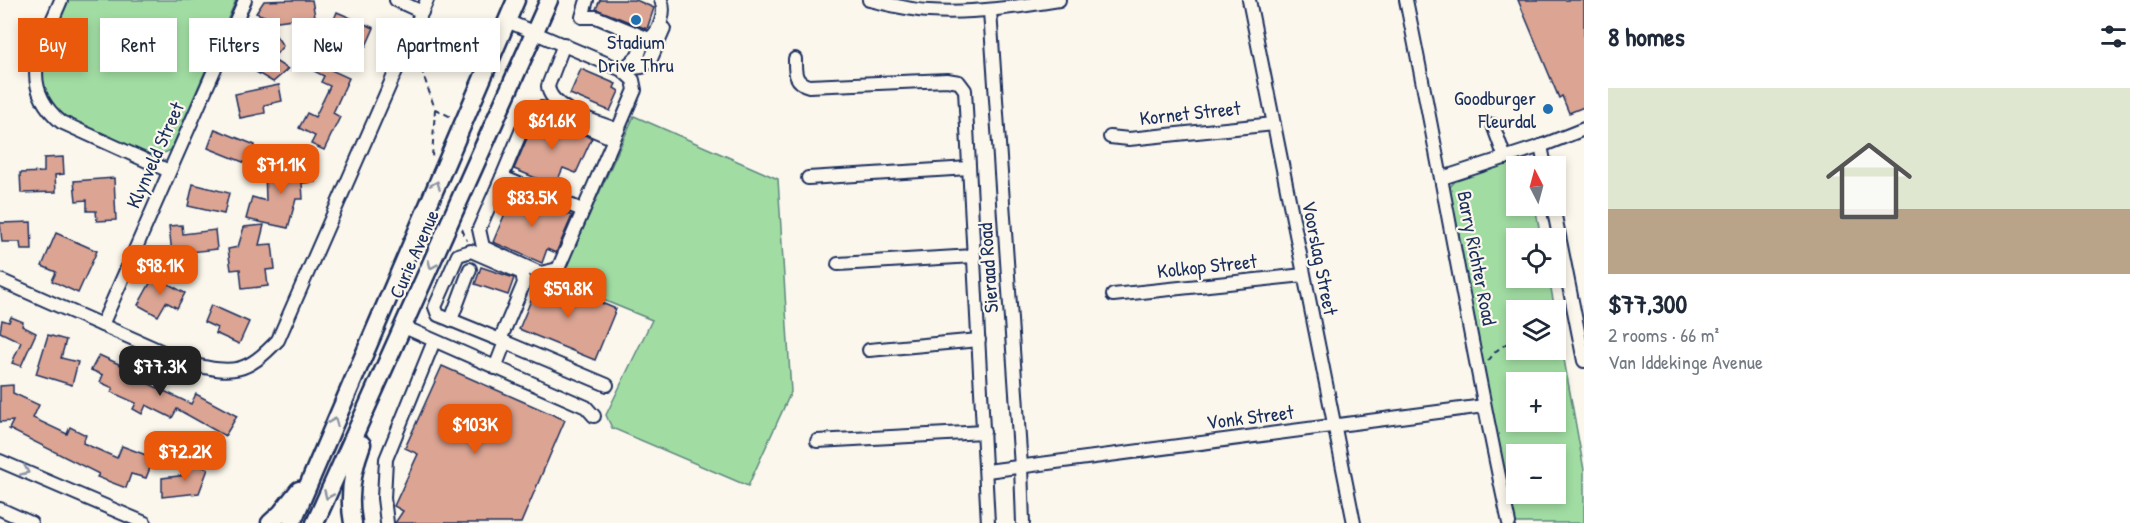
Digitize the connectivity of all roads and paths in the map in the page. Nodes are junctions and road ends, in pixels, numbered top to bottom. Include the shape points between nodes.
1 (61, 0) edge
2 (244, 0) edge
3 (396, 0) edge
4 (516, 0) edge
5 (549, 0) edge
6 (580, 0) edge
7 (587, 0) edge
8 (661, 0) edge
9 (667, 0) edge
10 (869, 0) edge
11 (1059, 0) edge
12 (1249, 0) edge
13 (1409, 1) edge
14 (425, 6) edge
15 (990, 10) junction
16 (582, 17) junction
17 (507, 21) junction
18 (535, 32) junction
19 (636, 38) junction
20 (659, 40) junction
21 (564, 44) junction
22 (795, 59) dead end
23 (622, 70) junction
24 (1274, 124) junction
25 (1493, 125) dead end
26 (1584, 129) edge
27 (616, 135) junction
28 (1110, 137) dead end
29 (1541, 146) junction
30 (1543, 156) edge
31 (1505, 158) junction
32 (969, 168) junction
33 (169, 171) junction
34 (501, 177) junction
35 (808, 178) dead end
36 (1442, 178) junction
37 (582, 210) junction
38 (1555, 216) edge
39 (974, 256) junction
40 (838, 264) dead end
41 (470, 269) dead end
42 (1304, 275) junction
43 (0, 280) edge
44 (1113, 295) dead end
45 (1579, 311) edge
46 (452, 320) junction
47 (102, 325) junction
48 (404, 327) junction
49 (979, 340) junction
50 (434, 341) junction
51 (503, 341) junction
52 (1506, 344) edge
53 (869, 350) dead end
54 (1584, 361) edge
55 (495, 368) junction
56 (1479, 372) junction
57 (607, 385) dead end
58 (1484, 406) junction
59 (594, 416) dead end
60 (1334, 426) junction
61 (984, 432) junction
62 (817, 441) dead end
63 (0, 461) edge
64 (1021, 467) junction
65 (987, 471) junction
66 (311, 476) junction
67 (0, 509) edge
68 (31, 523) edge
69 (145, 523) edge
70 (270, 523) edge
71 (292, 523) edge
72 (315, 523) edge
73 (353, 523) edge
74 (387, 523) edge
75 (988, 523) edge
76 (1023, 523) edge
77 (1354, 523) edge
78 (1509, 523) edge

1 - 33 street via 41,46 35,72 38,94 48,111 61,122
2 - 33 street, Klynveld Street
3 - 14 street
4 - 17 main road, Curie Avenue
5 - 18 main road, Curie Avenue
6 - 16 street via 577,7
7 - 16 street
8 - 16 street via 663,16 649,39 596,17
9 - 20 street via 670,15
10 - 15 street via 927,11
11 - 15 street
12 - 24 street, Voorslag Street
13 - 36 street, Barry Richter Road
14 - 47 street via 278,340 260,358 242,368 220,371 190,364
15 - 64 street, Sieraad Road
16 - 19 street
17 - 18 street
66 -> 17 main road, Curie Avenue
18 - 21 street
18 -> 48 main road, Curie Avenue
19 - 20 street
19 - 23 street via 641,47 638,56
20 - 23 street via 650,61 642,68
21 - 23 street
21 - 27 street via 548,86 552,99
22 - 32 street via 795,76 809,86 959,82 965,90
23 - 27 street via 633,80 635,90
24 - 28 street, Kornet Street via 1129,139
24 - 42 street, Voorslag Street
25 - 31 street
26 - 29 street
27 - 34 street via 542,108 530,110
27 - 37 street
29 - 30 street
29 - 31 street
31 - 36 street
32 - 35 street
32 - 39 street
33 - 47 street, Klynveld Street
34 - 37 street
34 - 37 street via 479,229 483,247 540,273 558,269
36 - 56 street, Barry Richter Road
38 - 45 street
39 - 40 street
39 - 49 street
41 - 46 street
42 - 44 street, Kolkop Street
42 - 60 street, Voorslag Street
43 - 47 street
45 - 54 street
46 - 51 street
46 - 51 street via 438,315 435,307 458,255 471,251 522,273 524,283
48 - 50 street
48 -> 72 main road, Curie Avenue
48 - 73 main road via 396,359 354,464
49 - 53 street
49 - 61 street
50 - 55 street
50 - 74 street via 386,459
51 - 55 street
51 - 57 street
52 - 56 path
55 - 59 street via 586,408
56 - 58 street, Barry Richter Road
58 - 60 street, Vonk Street
58 - 78 street, Barry Richter Road
60 - 64 street, Vonk Street
60 - 77 street, Voorslag Street
61 - 62 street
61 - 65 street
63 -> 69 street
64 - 65 street, Vonk Street
64 - 76 street, Sieraad Road
65 - 75 street
66 - 70 main road
66 - 71 main road, Curie Avenue
67 - 68 street

